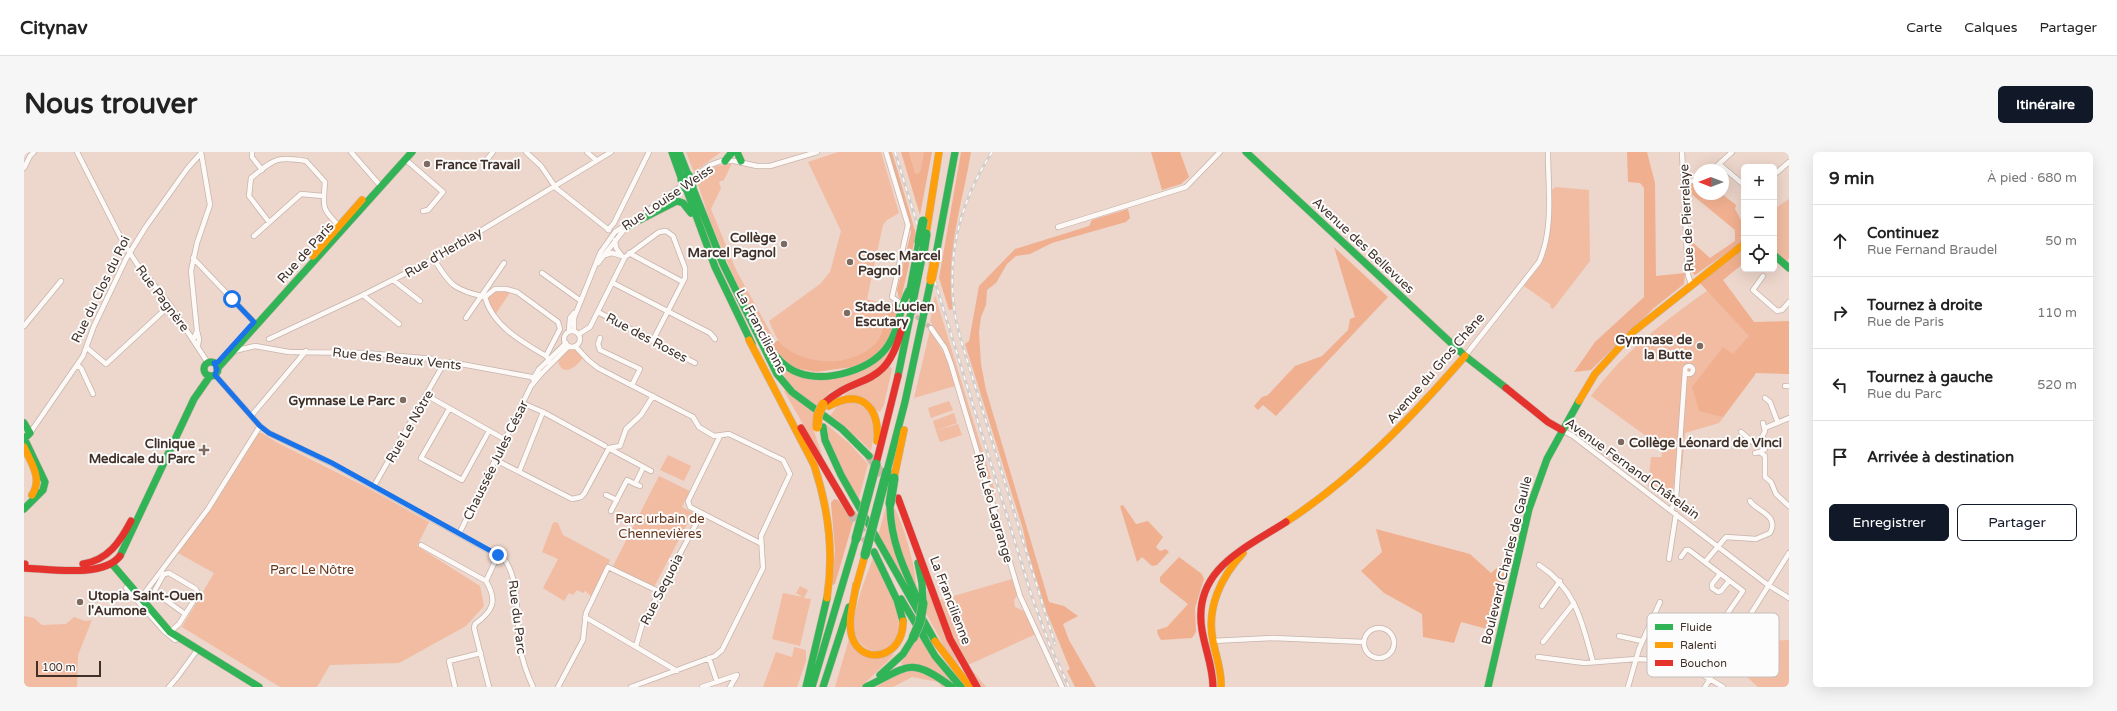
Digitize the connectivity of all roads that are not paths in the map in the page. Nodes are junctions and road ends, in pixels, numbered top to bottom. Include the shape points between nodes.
1 (34, 152) edge
2 (77, 152) edge
3 (252, 152) edge
4 (351, 152) edge
5 (412, 152) edge
6 (494, 152) edge
7 (526, 152) edge
8 (587, 152) edge
9 (611, 152) edge
10 (649, 152) edge
11 (672, 152) edge
12 (679, 152) edge
13 (683, 152) edge
14 (732, 152) edge
15 (737, 152) edge
16 (817, 152) edge
17 (886, 152) edge
18 (939, 152) edge
19 (954, 152) edge
20 (1220, 152) edge
21 (1246, 152) edge
22 (1548, 152) edge
23 (1682, 152) edge
24 (1732, 152) edge
25 (201, 153) edge
26 (804, 154) edge
27 (406, 156) edge
28 (488, 158) dead end
29 (596, 160) junction
30 (725, 161) junction
31 (741, 161) junction
32 (1789, 162) edge
33 (1719, 164) edge
34 (24, 168) edge
35 (262, 170) junction
36 (1729, 172) edge
37 (1777, 172) edge
38 (687, 179) junction
39 (1693, 181) edge
40 (1684, 182) junction
41 (1741, 182) edge
42 (378, 183) junction
43 (554, 185) junction
44 (323, 196) junction
45 (931, 200) junction
46 (423, 211) dead end
47 (270, 222) junction
48 (629, 225) junction
49 (1058, 227) dead end
50 (341, 228) junction
51 (699, 228) junction
52 (612, 234) junction
53 (254, 236) dead end
54 (1741, 246) edge
55 (131, 252) junction
56 (629, 253) junction
57 (604, 255) junction
58 (624, 256) junction
59 (194, 258) junction
60 (1777, 258) edge
61 (434, 259) junction
62 (504, 263) dead end
63 (596, 266) junction
64 (1789, 268) edge
65 (542, 273) dead end
66 (1763, 276) dead end
67 (393, 280) junction
68 (61, 281) dead end
69 (683, 282) junction
70 (613, 283) junction
71 (1691, 284) junction
72 (908, 290) junction
73 (364, 295) junction
74 (483, 296) junction
75 (420, 301) dead end
76 (581, 301) junction
77 (1789, 302) edge
78 (900, 303) tunnel mouth
79 (170, 305) junction
80 (577, 308) junction
81 (668, 311) junction
82 (598, 312) junction
83 (466, 318) dead end
84 (254, 322) junction
85 (751, 322) junction
86 (399, 324) dead end
87 (24, 326) edge
88 (931, 328) tunnel mouth
89 (197, 331) junction
90 (569, 331) junction
91 (577, 332) junction
92 (194, 338) junction
93 (600, 338) dead end
94 (269, 339) dead end
95 (715, 339) dead end
96 (653, 340) junction
97 (749, 340) junction
98 (567, 344) junction
99 (198, 345) junction
100 (577, 345) junction
101 (87, 348) junction
102 (233, 351) junction
103 (306, 351) junction
104 (1465, 356) junction
105 (548, 360) junction
106 (695, 363) dead end
107 (77, 365) junction
108 (443, 365) junction
109 (211, 370) junction
110 (1685, 371) dead end
111 (536, 377) junction
112 (632, 385) junction
113 (93, 394) dead end
114 (426, 395) junction
115 (653, 396) junction
116 (1765, 398) dead end
117 (905, 402) junction
118 (522, 403) junction
119 (826, 405) junction
120 (449, 409) junction
121 (543, 412) junction
122 (251, 416) junction
123 (1789, 418) edge
124 (1763, 423) dead end
125 (1778, 423) junction
126 (24, 424) edge
127 (260, 426) junction
128 (820, 427) junction
129 (1765, 428) junction
130 (1562, 430) junction
131 (489, 431) junction
132 (1741, 432) dead end
133 (720, 436) junction
134 (26, 437) edge
135 (504, 439) junction
136 (1761, 439) junction
137 (24, 447) edge
138 (606, 447) junction
139 (874, 457) junction
140 (494, 459) junction
141 (643, 468) junction
142 (651, 471) dead end
143 (519, 472) junction
144 (374, 486) junction
145 (606, 495) dead end
146 (898, 498) dead end
147 (617, 500) junction
148 (1750, 501) dead end
149 (24, 504) edge
150 (1789, 506) edge
151 (24, 509) edge
152 (903, 510) junction
153 (1670, 510) junction
154 (611, 511) dead end
155 (702, 513) junction
156 (851, 513) tunnel mouth
157 (1676, 514) junction
158 (459, 534) junction
159 (119, 542) junction
160 (760, 543) junction
161 (421, 545) dead end
162 (1250, 547) junction
163 (1718, 547) junction
164 (1789, 553) edge
165 (870, 554) junction
166 (498, 555) junction
167 (1681, 557) dead end
168 (1669, 559) dead end
169 (98, 561) junction
170 (1705, 562) junction
171 (112, 564) junction
172 (24, 565) edge
173 (1539, 565) dead end
174 (1720, 574) junction
175 (1213, 575) junction
176 (123, 579) junction
177 (1222, 580) junction
178 (486, 581) junction
179 (1560, 581) junction
180 (1729, 581) junction
181 (856, 585) junction
182 (1768, 585) junction
183 (658, 591) junction
184 (1789, 598) edge
185 (140, 599) junction
186 (1660, 602) dead end
187 (1574, 603) junction
188 (1542, 606) dead end
189 (1655, 613) edge
190 (1728, 613) edge
191 (1751, 613) edge
192 (185, 614) junction
193 (585, 617) junction
194 (1647, 630) edge
195 (170, 632) junction
196 (1619, 636) dead end
197 (179, 638) junction
198 (926, 641) junction
199 (1209, 641) junction
200 (1642, 641) junction
201 (1364, 642) junction
202 (1543, 642) dead end
203 (636, 646) junction
204 (198, 649) junction
205 (481, 653) junction
206 (1538, 656) dead end
207 (709, 658) junction
208 (1636, 659) junction
209 (1647, 660) edge
210 (950, 662) junction
211 (1593, 662) junction
212 (677, 670) junction
213 (1705, 677) edge
214 (1712, 677) edge
215 (1710, 680) junction
216 (717, 682) junction
217 (169, 687) edge
218 (260, 687) edge
219 (455, 687) edge
220 (489, 687) edge
221 (533, 687) edge
222 (558, 687) edge
223 (631, 687) edge
224 (702, 687) edge
225 (730, 687) edge
226 (806, 687) edge
227 (812, 687) edge
228 (823, 687) edge
229 (866, 687) edge
230 (952, 687) edge
231 (961, 687) edge
232 (970, 687) edge
233 (977, 687) edge
234 (1062, 687) edge
235 (1213, 687) edge
236 (1221, 687) edge
237 (1487, 687) edge
238 (1628, 687) edge
239 (1705, 687) edge
240 (1723, 687) edge

1 - 34 street
2 - 55 street, Rue Pagnère via 123,242
3 - 35 street via 252,157
4 - 42 street
5 - 27 main road, Rue de Paris
6 - 28 street
7 - 43 street via 541,166
8 - 29 street
9 - 29 street, Rue d'Herblay
10 - 52 street via 614,223
11 - 38 main road, La Francilienne
12 - 38 main road, La Francilienne
13 - 38 main road
14 - 30 main road
15 - 31 main road
16 - 26 street, Rue Louise Weiss
17 - 78 street via 908,225 892,297
18 - 45 main road
19 - 117 main road, bridge via 935,260
20 - 49 street via 1186,188
21 - 104 main road, Avenue des Bellevues
22 - 104 street, Avenue du Gros Chêne via 1549,229 1546,247 1539,262
23 - 40 street, Rue de Pierrelaye
24 - 33 street
25 - 55 street, Rue du Clos du Roi via 153,216
25 - 59 street via 210,205
26 - 31 street, Rue Louise Weiss via 767,166
27 - 42 main road, Rue de Paris
27 - 46 street via 443,192 428,210
27 - 50 main road, Rue de Paris
29 - 43 street, Rue d'Herblay
30 - 31 street, Rue Louise Weiss
30 - 48 street, Rue Louise Weiss via 710,166
32 - 37 street
35 - 44 street via 279,158 306,161 325,182
35 - 47 street via 251,178 249,196
36 - 41 street
38 - 51 main road, La Francilienne
38 - 85 main road, La Francilienne
39 - 40 street
40 - 71 street, Rue de Pierrelaye via 1688,275
42 - 50 main road, Rue de Paris
43 - 52 street
43 - 61 street, Rue d'Herblay
44 - 47 street via 301,194
44 - 50 street via 326,212
45 - 72 main road, bridge via 923,221
45 - 139 main road, bridge via 906,338
47 - 53 street
48 - 51 main road via 676,202 686,205
48 - 52 street
48 - 52 street, Rue Louise Weiss
50 - 84 main road, Rue de Paris
50 - 102 main road, Rue de Paris
51 - 97 main road, La Francilienne
52 - 57 street via 609,248
52 - 58 street via 616,248
52 - 63 street via 600,253
54 - 71 main road, Boulevard Charles de Gaulle
55 - 79 street, Rue Pagnère
55 - 101 street, Rue du Clos du Roi via 94,326
56 - 58 street
56 - 69 street
56 - 69 street via 659,232 666,232 673,236 685,268
57 - 58 street via 612,253
57 - 63 street
58 - 70 street
59 - 84 street
59 - 89 street via 191,285
60 - 64 main road
61 - 67 street, Rue d'Herblay
61 - 74 street via 451,285 463,292
62 - 74 street
63 - 76 street
65 - 76 street
66 - 77 street via 1752,290 1777,312
67 - 73 street, Rue d'Herblay
67 - 75 street
68 - 87 street
69 - 81 street
70 - 81 street
70 - 82 street
71 - 130 main road, Boulevard Charles de Gaulle via 1644,321 1613,353 1586,387
72 - 85 main road via 896,331 888,346 870,363 850,371 820,376 799,373 778,359
72 - 119 main road via 897,347 885,367 872,378 842,390
73 - 86 street
73 - 94 street, Rue d'Herblay
74 - 83 street
74 - 105 street via 498,323
74 - 105 street, Chaussée Jules César via 495,289 517,292 560,324
76 - 80 street
79 - 92 street, Rue Pagnère
79 - 101 street via 106,364
80 - 90 street via 570,318
80 - 91 street via 573,322
81 - 95 street via 710,333
81 - 96 street
82 - 91 street via 589,330
82 - 96 street, Rue des Roses
84 - 109 main road, Rue de Paris
85 - 139 main road, La Francilienne via 784,383 805,403 842,429
88 - 234 street, Rue Léo Lagrange via 945,348 951,364 1020,596
89 - 92 street
89 - 99 street
90 - 91 street
90 - 98 street via 564,339
91 - 100 street via 580,340
92 - 99 street, Rue Pagnère
93 - 112 street via 600,350 640,369
96 - 106 street, Rue des Roses
97 - 156 main road, La Francilienne
97 - 226 main road via 814,466 825,500 829,566 827,591
98 - 100 street
98 - 105 street, Chaussée Jules César
99 - 109 street, Rue du Parc
100 - 112 street via 598,368
101 - 107 street, Rue du Clos du Roi
102 - 103 street, Rue des Beaux Vents via 255,346 284,351
102 - 109 main road, Rue de Paris
103 - 108 street, Rue des Beaux Vents via 418,358 436,360
103 - 122 street
104 - 130 main road, Avenue Fernand Châtelain via 1548,422
104 - 162 main road, Avenue du Gros Chêne via 1416,412 1372,456 1315,503
105 - 111 street, Chaussée Jules César
107 - 113 street via 81,368
107 - 134 street, Rue du Clos du Roi
108 - 111 street, Rue des Beaux Vents via 448,362
108 - 114 street, Rue Le Nôtre
109 - 122 street, Rue du Parc
109 - 159 main road
109 - 171 main road via 196,395 124,549
110 - 153 street via 1676,499
111 - 118 street, Chaussée Jules César
112 - 115 street
114 - 120 street
114 - 144 street, Rue Le Nôtre
115 - 133 street via 693,416 699,427 714,436
115 - 138 street via 641,415 626,429 620,446
116 - 125 street via 1770,402
117 - 165 main road, bridge
117 - 210 main road, bridge via 909,409 890,504 891,533 934,635
118 - 121 street
118 - 135 street, Chaussée Jules César
119 - 128 main road, bridge via 818,415
119 - 139 main road via 849,398 858,399 870,406 877,416 879,427
120 - 131 street
120 - 131 street via 420,458 462,480
121 - 138 street
121 - 143 street
122 - 127 street, Rue du Parc
123 - 125 street
124 - 129 street
125 - 129 street
126 - 134 main road
127 - 144 street, Rue du Parc via 269,433
127 - 185 street via 208,509
128 - 198 main road via 821,442 836,475 894,576
128 - 210 main road via 841,476 930,633
129 - 136 street
130 - 153 street, Avenue Fernand Châtelain
130 - 237 main road, Boulevard Charles de Gaulle via 1542,469 1529,510
131 - 135 street
132 - 136 street via 1754,443
133 - 155 street via 688,501 690,507
133 - 160 street via 729,434 783,460 790,474
134 - 151 main road via 45,482 43,490
135 - 140 street, Chaussée Jules César
136 - 150 street via 1765,449 1757,453 1765,456 1765,477 1771,482 1776,494
137 - 149 main road via 39,480 38,488
138 - 141 street
138 - 143 street via 581,497 572,499
139 - 227 main road, bridge via 856,539
140 - 143 street
140 - 158 street, Chaussée Jules César
141 - 142 street
141 - 147 street via 638,485 627,480
144 - 158 street, Rue du Parc
145 - 147 street
146 - 152 main road, La Francilienne
147 - 154 street
148 - 163 street via 1769,517 1772,526 1770,533 1756,538 1726,537
152 - 229 main road, bridge via 922,583 923,603 920,622 913,638 896,661
152 - 233 main road, La Francilienne via 950,639
153 - 157 street, Avenue Fernand Châtelain
155 - 160 street
155 - 183 street, Rue Sequoia
157 - 163 street, Avenue Fernand Châtelain
157 - 168 street
158 - 166 street, Rue du Parc
159 - 169 main road
159 - 171 main road
160 - 207 street via 763,568 722,650
161 - 178 street
162 - 175 main road, Avenue du Gros Chêne via 1232,557
162 - 177 main road, Avenue du Gros Chêne via 1232,564
163 - 170 street
163 - 182 street, Avenue Fernand Châtelain
164 - 182 street
165 - 181 main road
165 - 181 main road via 898,603 903,623 901,641 890,652 870,654 860,650 853,639 851,624
165 - 198 main road
166 - 178 street
166 - 221 street, Rue du Parc via 513,574 520,646 525,669
167 - 170 street via 1689,550
169 - 171 main road
169 - 172 main road via 77,565
170 - 174 street
171 - 172 main road via 94,568
171 - 176 main road
173 - 179 street
174 - 180 street
174 - 180 street via 1712,588 1721,591
175 - 177 main road
175 - 199 main road, Avenue du Gros Chêne via 1205,590 1200,611
176 - 185 main road
176 - 197 street via 123,584 164,631 175,640
177 - 199 main road, Avenue du Gros Chêne via 1212,612
178 - 205 street via 493,599 487,614 475,624
179 - 187 street
179 - 188 street
180 - 190 street via 1743,591
181 - 228 main road
182 - 184 street, Avenue Fernand Châtelain
182 - 191 street
183 - 193 street via 608,566
183 - 203 street, Rue Sequoia via 643,622
185 - 195 main road
186 - 189 street
187 - 202 street
187 - 211 street
192 - 192 street via 198,594 196,589 169,573 164,574 155,590 156,593
192 - 195 street
193 - 203 street
193 - 222 street via 583,640
194 - 200 street
195 - 197 main road
196 - 200 street
197 - 204 main road
198 - 231 main road
199 - 201 street via 1274,638
199 - 235 main road, Avenue du Gros Chêne
199 - 236 main road, Avenue du Gros Chêne via 1222,681
200 - 208 street
201 - 201 street via 1370,655 1378,658 1388,655 1395,641 1390,632 1381,627 1371,629
203 - 212 street
204 - 217 street
204 - 218 main road
205 - 219 street via 449,661
205 - 220 street
206 - 211 street via 1580,663
207 - 212 street
207 - 216 street
208 - 209 street
208 - 211 street
208 - 238 street
210 - 232 main road
212 - 223 street
213 - 215 street
214 - 215 street
215 - 239 street
215 - 240 street
216 - 224 street
216 - 225 street via 737,675
229 - 230 main road via 897,670 914,666 930,670

